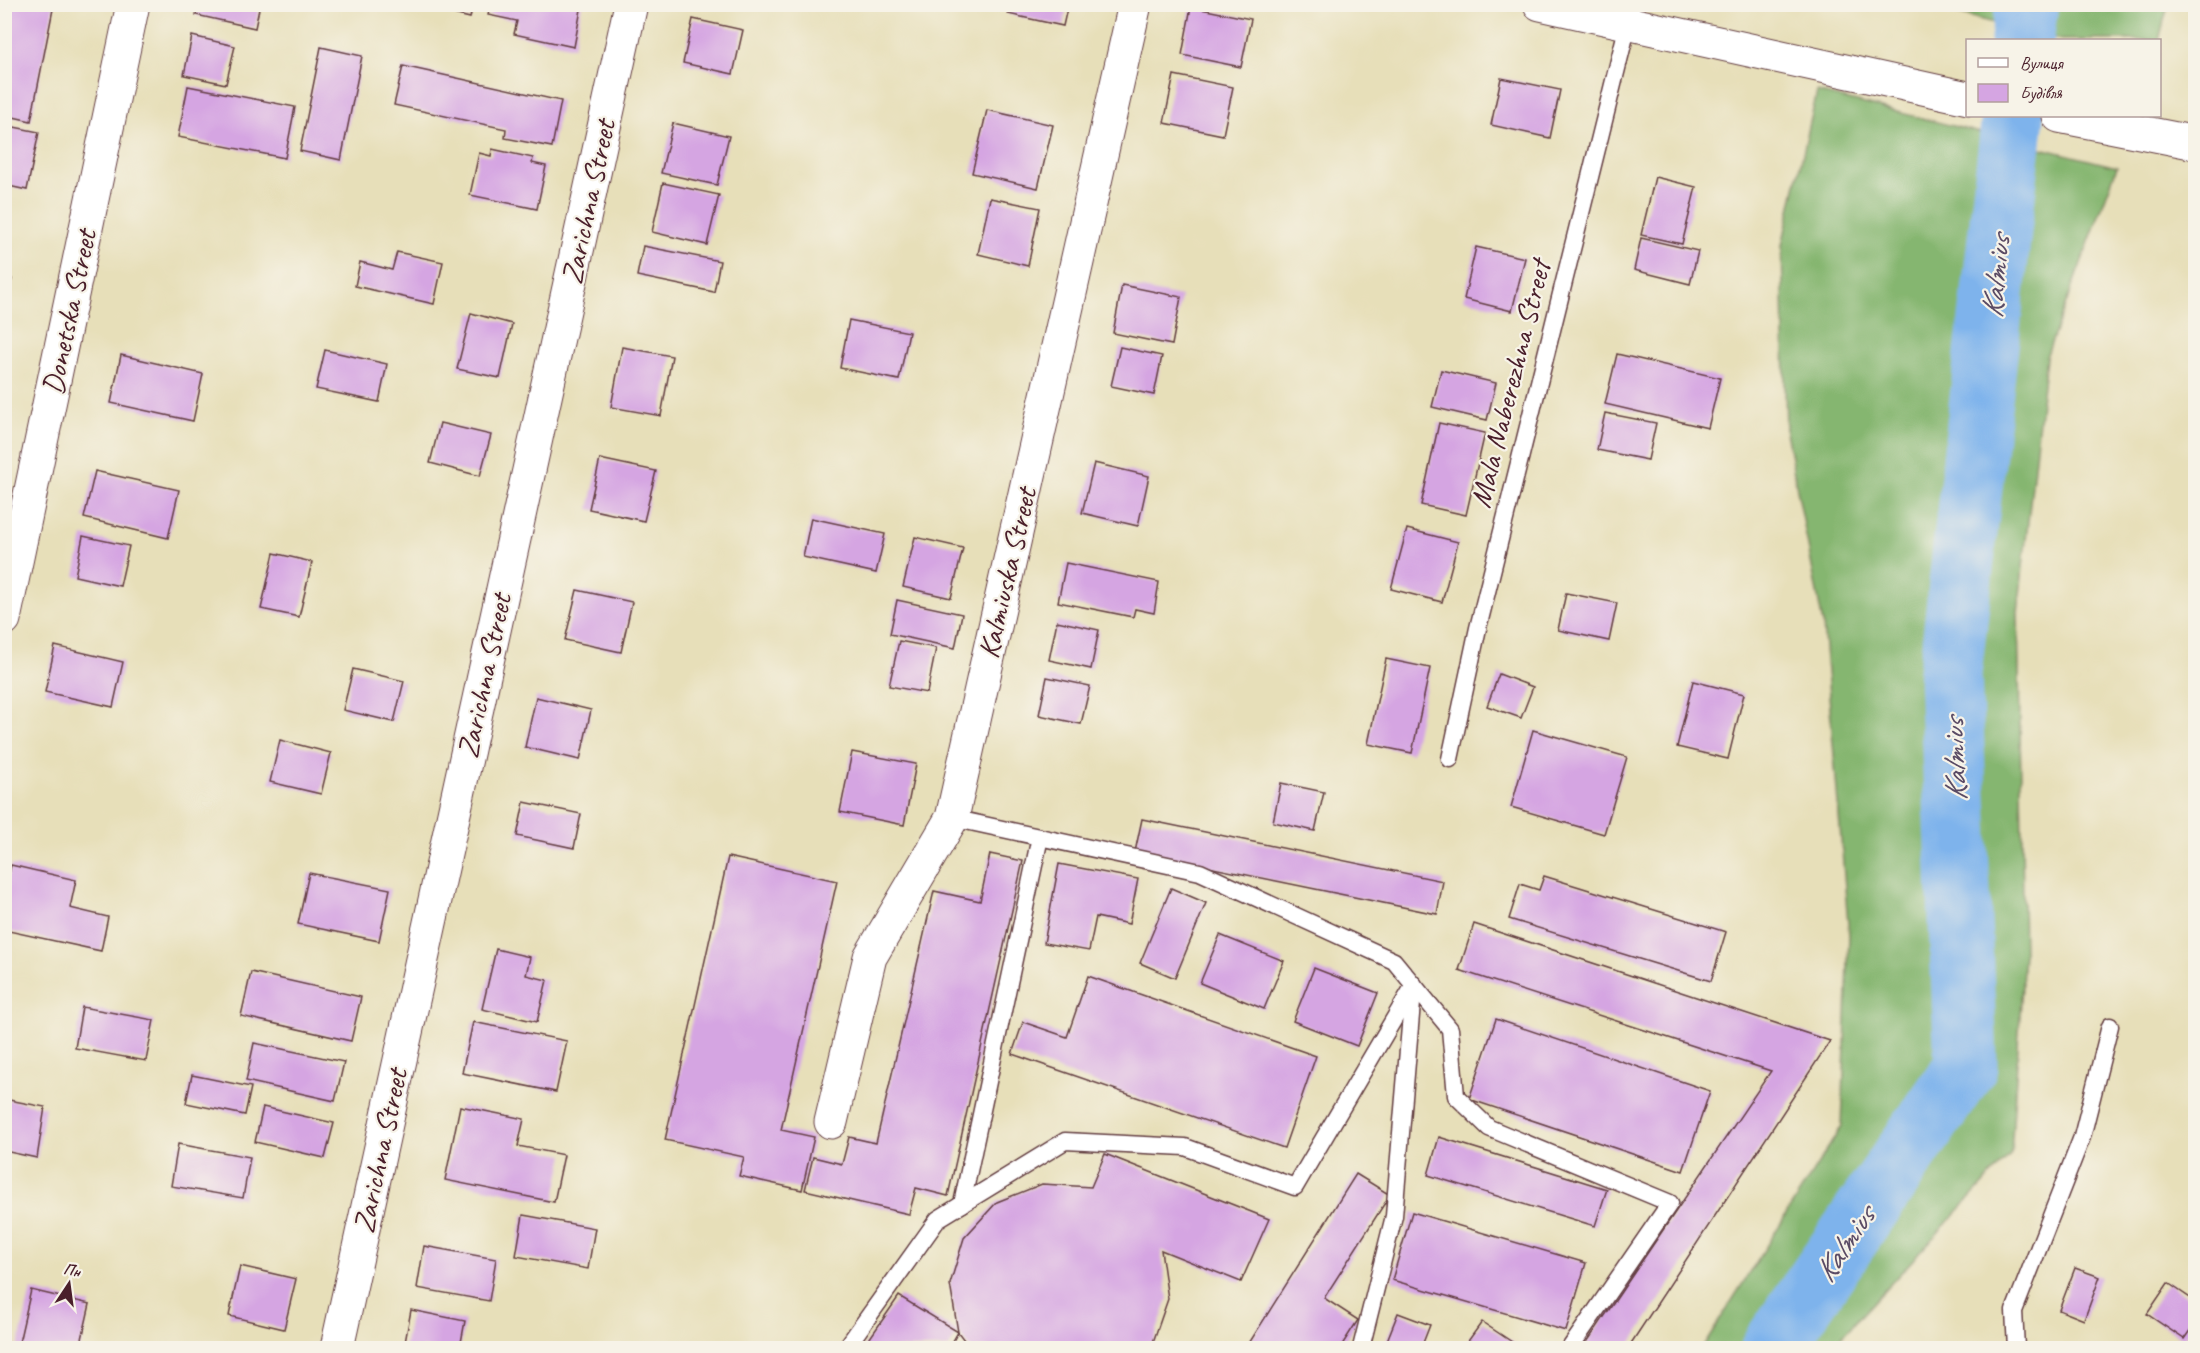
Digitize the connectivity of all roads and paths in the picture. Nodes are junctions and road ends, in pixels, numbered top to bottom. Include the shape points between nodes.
1 (133, 4) edge
2 (631, 4) edge
3 (1136, 4) edge
4 (1540, 4) edge
5 (1628, 24) junction
6 (1966, 98) edge
7 (2064, 117) edge
8 (2196, 143) edge
9 (4, 618) edge
10 (1450, 759) dead end
11 (952, 818) junction
12 (1040, 837) junction
13 (1414, 985) junction
14 (2110, 1026) dead end
15 (831, 1122) dead end
16 (962, 1204) junction
17 (337, 1348) edge
18 (846, 1348) edge
19 (1360, 1348) edge
20 (1570, 1348) edge
21 (2016, 1348) edge

1 - 9 street, Donetska Street
2 - 17 street, Zarichna Street
3 - 11 street, Kalmiuska Street
4 - 5 street
5 - 6 street
5 - 10 lane, Mala Naberezhna Street via 1478,628
7 - 8 street
11 - 12 lane
11 - 15 street, Kalmiuska Street via 870,957
12 - 13 lane via 1200,872 1394,961
12 - 16 lane
13 - 16 lane via 1295,1187 1185,1147 1065,1141
13 - 19 lane via 1394,1216
13 - 20 lane via 1450,1029 1456,1096 1489,1128 1670,1203
14 - 21 lane via 2082,1137 2014,1311
16 - 18 lane via 938,1219

